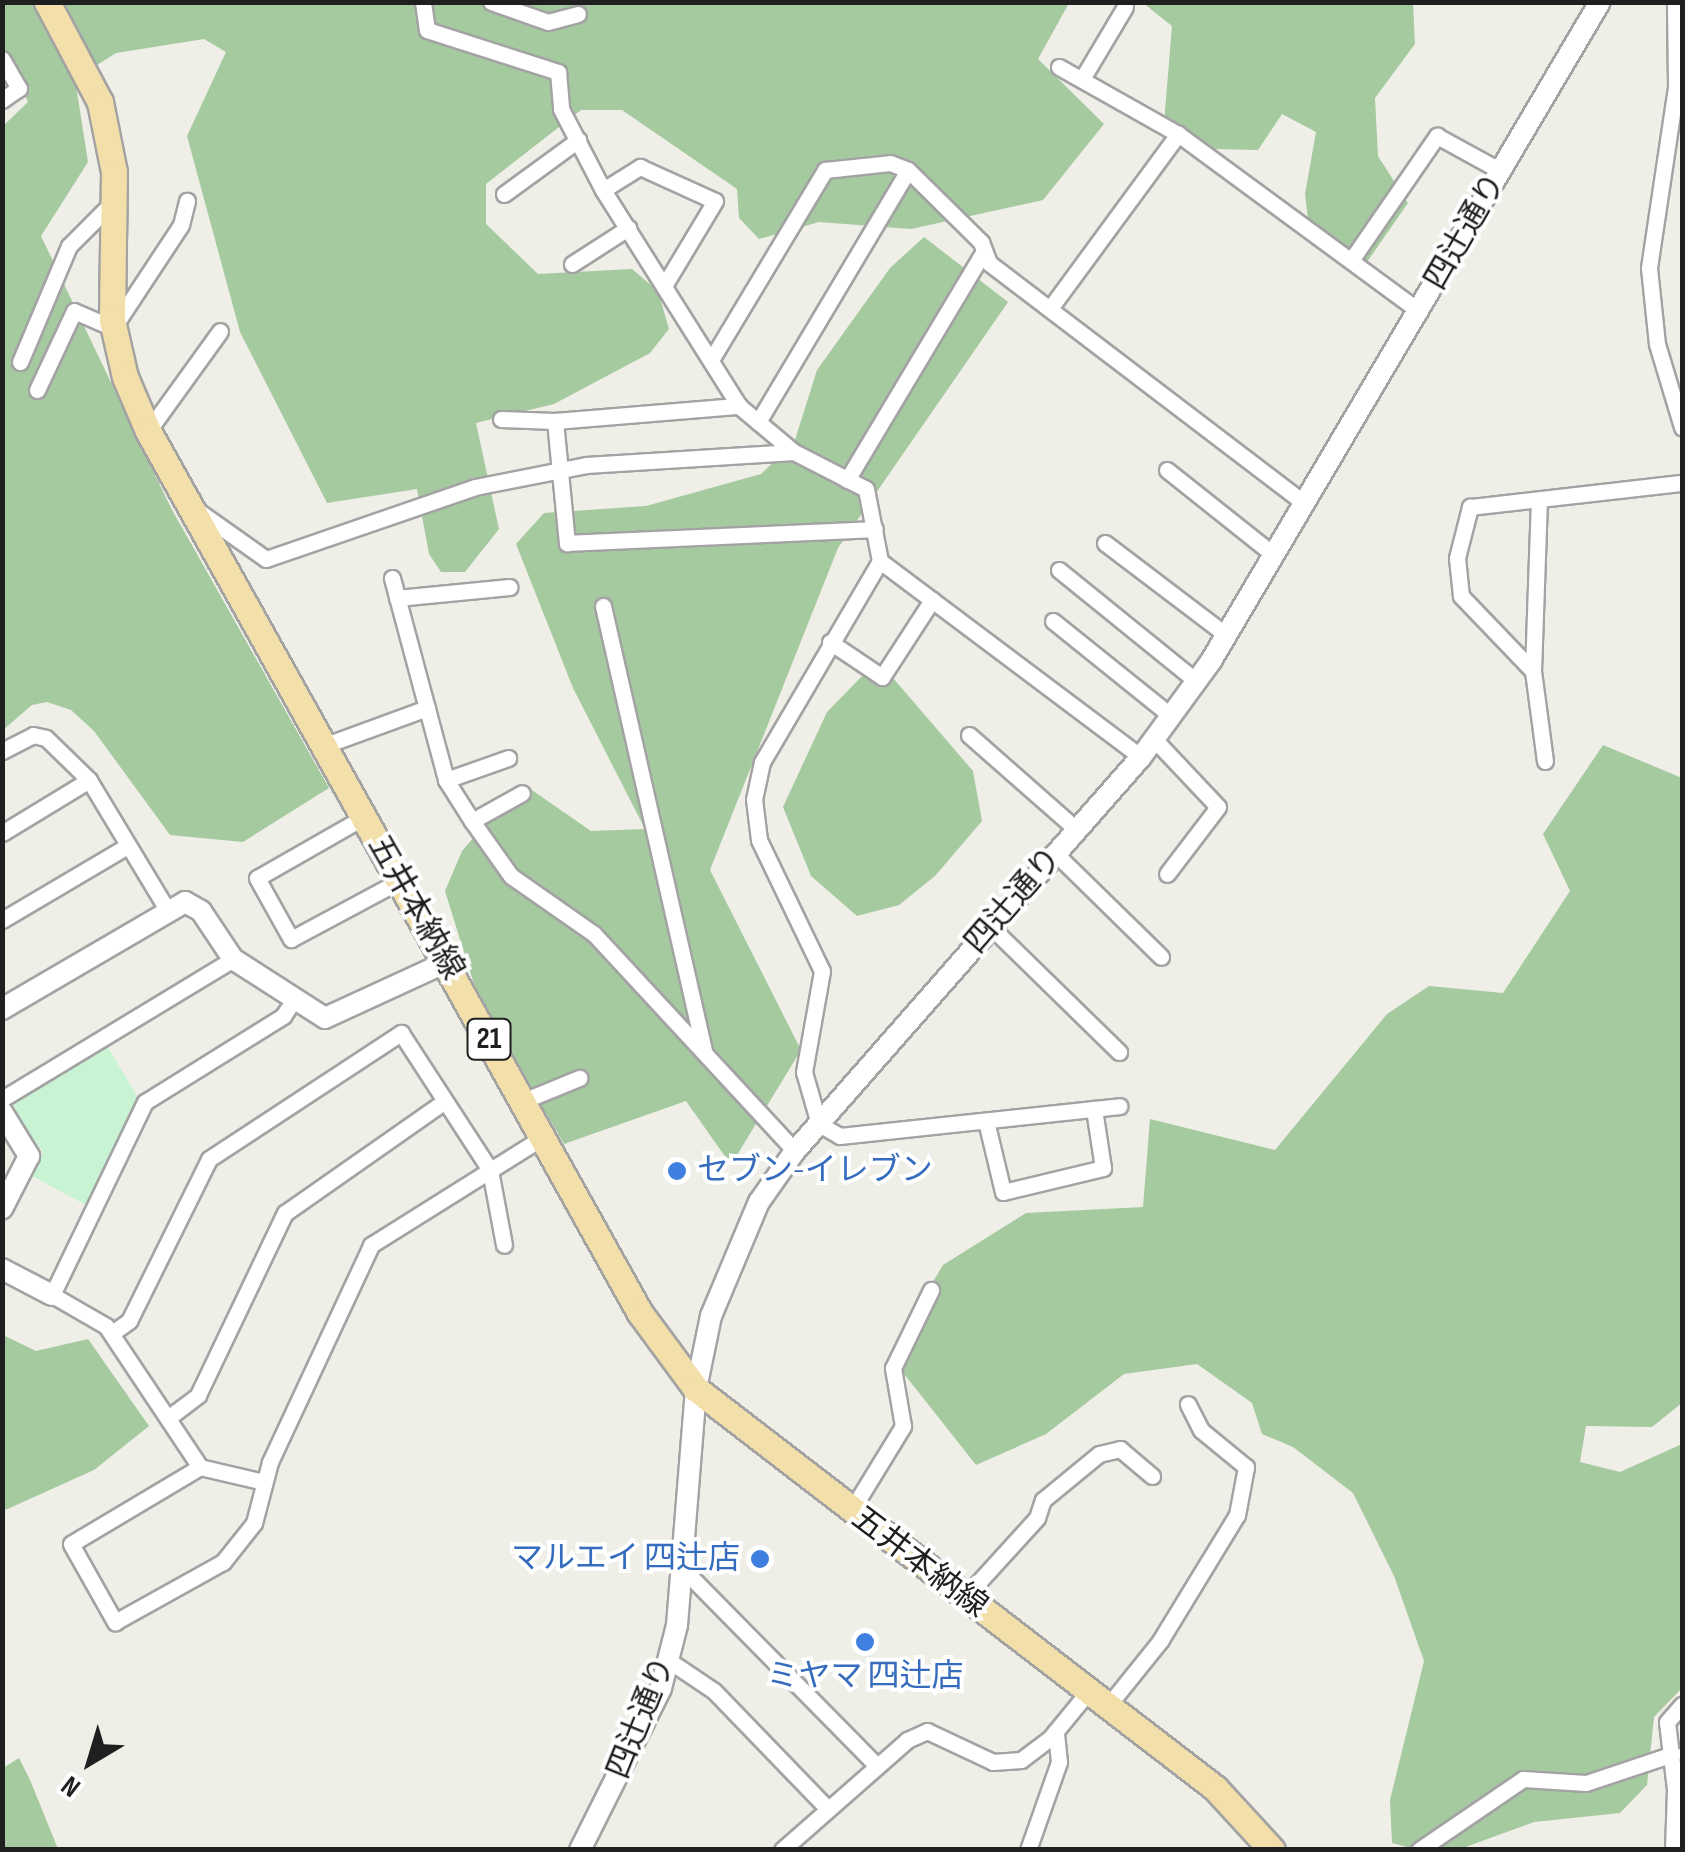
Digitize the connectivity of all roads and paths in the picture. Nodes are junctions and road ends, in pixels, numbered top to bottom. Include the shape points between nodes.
1 (424, 2) edge
2 (490, 2) edge
3 (1600, 2) edge
4 (1675, 2) edge
5 (52, 4) edge
6 (1126, 7) dead end
7 (578, 14) dead end
8 (5, 66) edge
9 (1059, 67) dead end
10 (1082, 80) junction
11 (2, 100) edge
12 (1178, 134) junction
13 (578, 140) junction
14 (908, 170) junction
15 (1501, 171) junction
16 (603, 190) junction
17 (504, 194) dead end
18 (188, 201) dead end
19 (112, 202) junction
20 (628, 228) junction
21 (984, 252) junction
22 (1352, 258) junction
23 (572, 264) dead end
24 (664, 286) junction
25 (1051, 307) junction
26 (1420, 312) junction
27 (114, 328) junction
28 (220, 331) dead end
29 (710, 360) junction
30 (20, 362) dead end
31 (38, 390) dead end
32 (739, 406) junction
33 (501, 419) dead end
34 (555, 421) junction
35 (758, 422) junction
36 (1682, 428) edge
37 (148, 431) junction
38 (794, 452) junction
39 (1167, 470) dead end
40 (557, 474) junction
41 (847, 480) junction
42 (1682, 483) edge
43 (1539, 501) junction
44 (187, 503) junction
45 (1305, 504) junction
46 (875, 529) junction
47 (1104, 544) dead end
48 (1274, 556) junction
49 (880, 561) junction
50 (1059, 570) dead end
51 (392, 578) dead end
52 (509, 588) dead end
53 (397, 598) junction
54 (932, 600) junction
55 (603, 606) dead end
56 (1053, 621) dead end
57 (1226, 635) junction
58 (830, 642) junction
59 (1534, 671) junction
60 (1196, 681) junction
61 (427, 708) junction
62 (1171, 716) junction
63 (968, 735) dead end
64 (1154, 739) junction
65 (323, 746) junction
66 (2, 751) edge
67 (1141, 757) junction
68 (508, 758) dead end
69 (1545, 761) dead end
70 (89, 780) junction
71 (446, 780) junction
72 (522, 793) dead end
73 (364, 818) junction
74 (472, 821) junction
75 (1077, 830) junction
76 (2, 833) edge
77 (127, 846) junction
78 (1056, 854) junction
79 (1168, 874) dead end
80 (400, 882) junction
81 (168, 911) junction
82 (2, 920) edge
83 (992, 927) junction
84 (1162, 957) dead end
85 (233, 960) junction
86 (446, 962) junction
87 (295, 998) junction
88 (2, 1008) edge
89 (1119, 1052) dead end
90 (705, 1055) junction
91 (579, 1078) dead end
92 (2, 1099) edge
93 (445, 1100) junction
94 (523, 1101) junction
95 (1119, 1106) dead end
96 (1094, 1109) junction
97 (2, 1112) edge
98 (986, 1121) junction
99 (819, 1124) junction
100 (543, 1137) junction
101 (795, 1152) junction
102 (490, 1170) junction
103 (2, 1210) edge
104 (504, 1245) dead end
105 (2, 1269) edge
106 (930, 1290) dead end
107 (52, 1295) junction
108 (112, 1333) junction
109 (696, 1389) junction
110 (1188, 1404) dead end
111 (168, 1418) junction
112 (200, 1468) junction
113 (1152, 1476) dead end
114 (264, 1482) junction
115 (851, 1511) junction
116 (681, 1567) junction
117 (964, 1597) junction
118 (668, 1660) junction
119 (1097, 1700) junction
120 (1682, 1705) edge
121 (1056, 1731) junction
122 (1672, 1754) junction
123 (877, 1766) junction
124 (827, 1808) junction
125 (580, 1850) edge
126 (782, 1850) edge
127 (1028, 1850) edge
128 (1272, 1850) edge
129 (1419, 1850) edge
130 (1673, 1850) edge

1 - 13 street via 428,30 558,72 561,109
2 - 7 street via 548,22
3 - 15 street, 四辻通り
4 - 36 street via 1676,87 1649,268 1657,344
5 - 19 main road, 五井本納線 / 21 via 100,102 114,172
6 - 10 street
8 - 11 street via 19,88
9 - 10 street
10 - 12 street
12 - 22 street
12 - 25 street
13 - 16 street
13 - 17 street
14 - 21 street
14 - 29 street via 890,162 826,170
14 - 35 street
15 - 22 street via 1437,136
15 - 26 street, 四辻通り
16 - 20 street
16 - 24 street via 640,167 715,201
18 - 27 street via 181,224
19 - 27 main road, 五井本納線 / 21
19 - 30 street via 69,246
20 - 23 street
20 - 24 street
21 - 25 street
21 - 41 street
22 - 26 street
24 - 29 street
25 - 45 street
26 - 45 street, 四辻通り
27 - 31 street via 74,311
27 - 37 main road, 五井本納線 / 21
28 - 37 street
29 - 32 street
32 - 34 street
32 - 35 street
33 - 34 street
34 - 40 street
35 - 38 street
37 - 44 main road, 五井本納線 / 21
38 - 40 street via 586,466
38 - 41 street
39 - 48 street
40 - 44 street via 475,487 266,559
40 - 46 street via 568,542
41 - 46 street via 866,490
42 - 43 street
43 - 59 street
43 - 59 street via 1470,507 1457,558 1461,596
44 - 65 main road, 五井本納線 / 21
45 - 48 street, 四辻通り
46 - 49 street
47 - 57 street
48 - 57 street, 四辻通り
49 - 54 street
49 - 58 street
50 - 60 street
51 - 53 street
52 - 53 street
53 - 61 street
54 - 58 street via 882,676
54 - 67 street
55 - 90 street
56 - 62 street
57 - 60 street, 四辻通り
58 - 99 street via 762,762 754,799 759,840 822,970 804,1072
59 - 69 street
60 - 62 street, 四辻通り
61 - 65 street
61 - 71 street
62 - 64 street, 四辻通り
63 - 75 street
64 - 67 street, 四辻通り
64 - 79 street via 1218,807
65 - 73 main road, 五井本納線 / 21
66 - 70 street via 33,735 46,738
67 - 75 street, 四辻通り
68 - 71 street
70 - 76 street
70 - 77 street
71 - 74 street
72 - 74 street
73 - 80 main road, 五井本納線 / 21
73 - 80 street via 257,878 290,939
74 - 90 street via 511,876 594,934
75 - 78 street, 四辻通り
77 - 81 street
77 - 82 street
78 - 83 street, 四辻通り
78 - 84 street
80 - 86 main road, 五井本納線 / 21
81 - 85 street via 185,902 202,911
81 - 88 street
83 - 89 street
83 - 99 street, 四辻通り
85 - 87 street
85 - 92 street
86 - 87 street via 334,1018
86 - 94 main road, 五井本納線 / 21
87 - 107 street via 284,1016 145,1102
90 - 101 street
91 - 94 street
93 - 102 street
93 - 108 street via 401,1033 209,1158 129,1322
93 - 111 street via 285,1213 198,1395
94 - 100 main road, 五井本納線 / 21
95 - 96 street
96 - 98 street
96 - 98 street via 1103,1168 1003,1192
97 - 103 street via 29,1156
98 - 99 street via 840,1136
99 - 101 street, 四辻通り
100 - 102 street
100 - 109 main road, 五井本納線 / 21 via 640,1313
101 - 109 street, 四辻通り via 730,1262
102 - 104 street
102 - 114 street via 372,1245
105 - 107 street
106 - 115 street via 893,1368 903,1426
107 - 108 street
108 - 111 street
109 - 115 main road, 五井本納線 / 21
109 - 116 street, 四辻通り
110 - 119 street via 1202,1430 1246,1467 1237,1515 1160,1641
111 - 112 street
112 - 114 street
112 - 114 street via 71,1544 115,1622 223,1562 254,1522
113 - 117 street via 1120,1449 1099,1454 1044,1500 1037,1518
115 - 117 main road, 五井本納線 / 21
116 - 118 street, 四辻通り
116 - 123 street
117 - 119 main road, 五井本納線 / 21
118 - 124 street via 714,1691
118 - 125 street, 四辻通り via 627,1764
119 - 121 street
119 - 128 main road, 五井本納線 / 21 via 1215,1788
120 - 122 street via 1667,1722
121 - 123 street via 1021,1760 993,1762 928,1731
121 - 127 street via 1058,1762
122 - 129 street via 1586,1783 1523,1779
122 - 130 street
123 - 124 street
124 - 126 street

